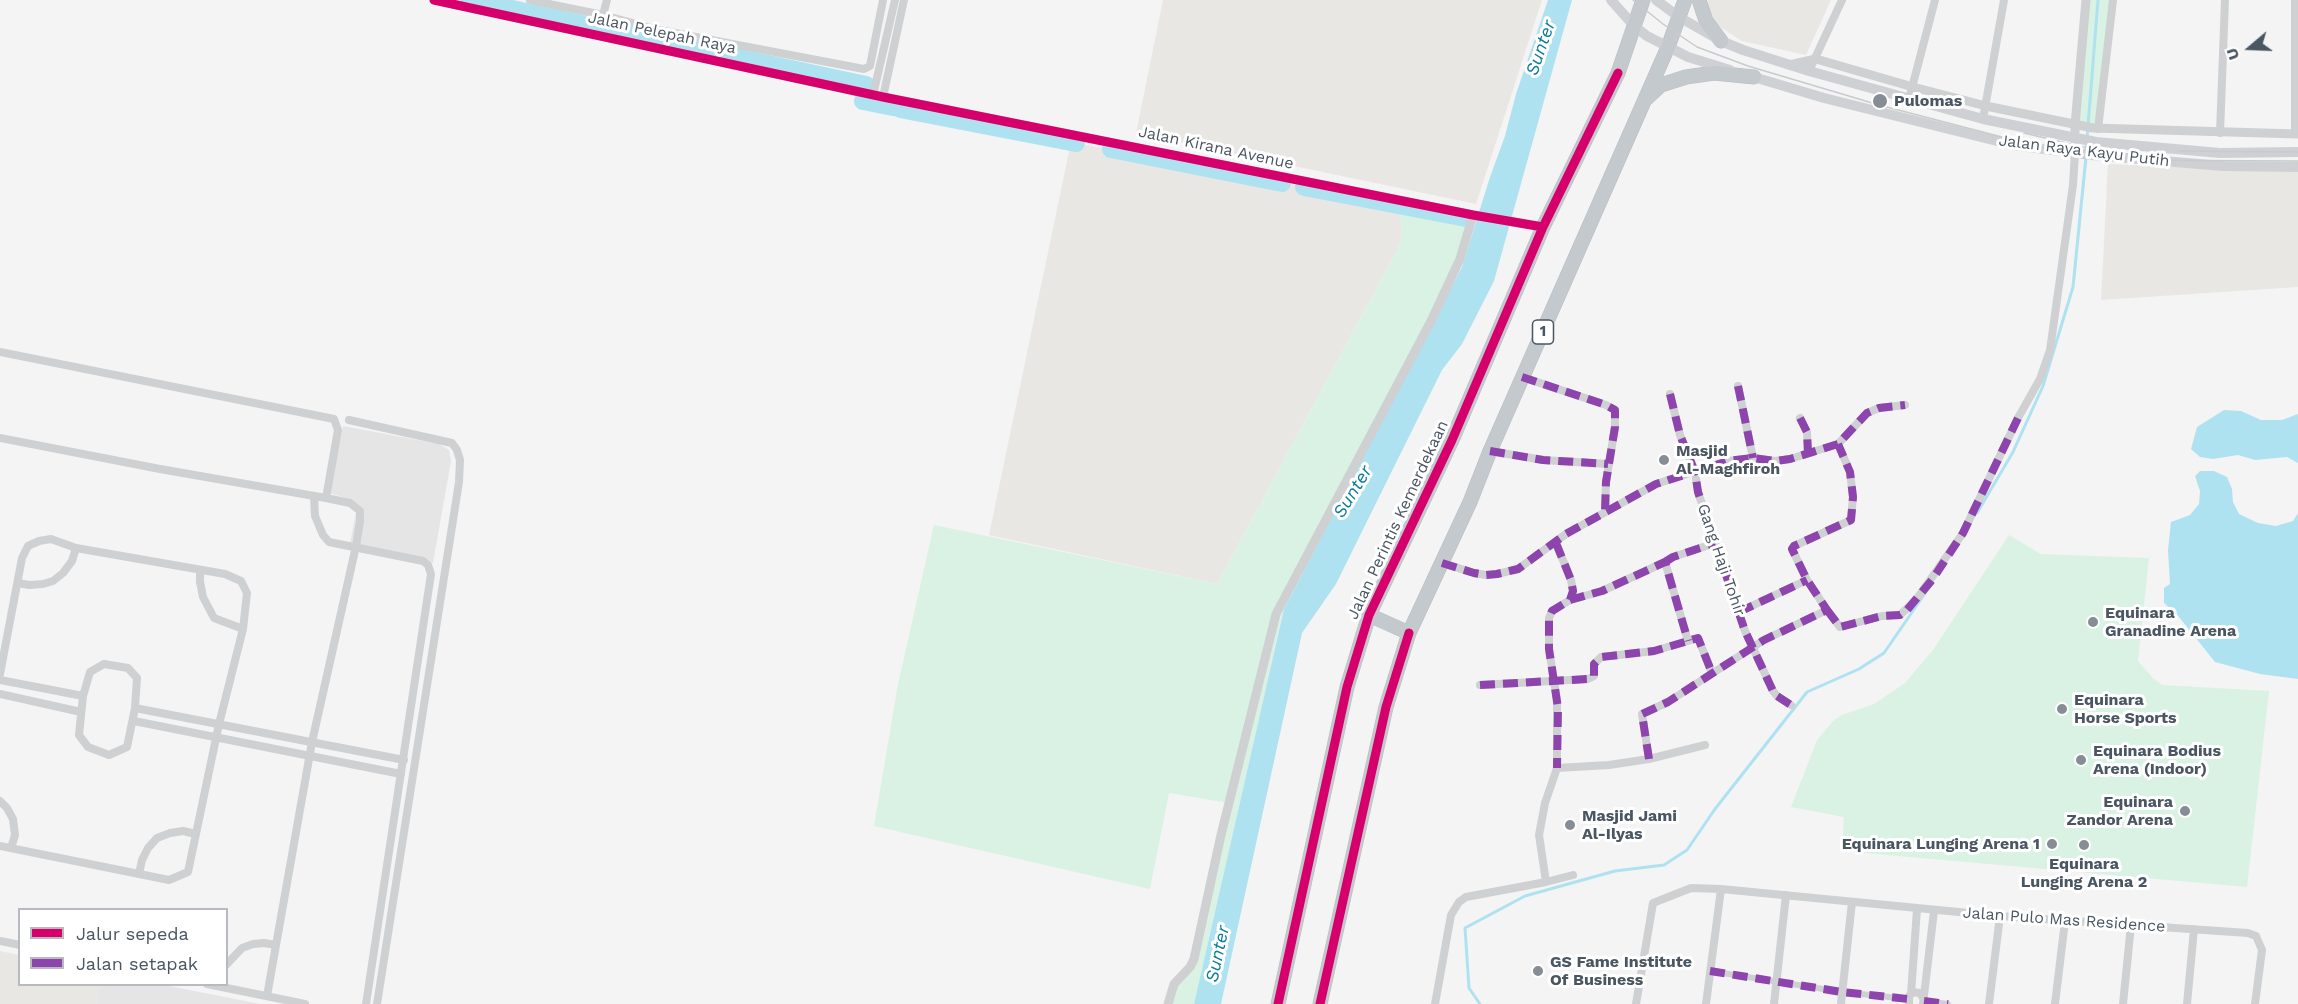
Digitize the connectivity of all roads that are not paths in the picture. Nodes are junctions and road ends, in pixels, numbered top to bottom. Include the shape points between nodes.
1 (434, 0) edge
2 (530, 0) edge
3 (607, 0) edge
4 (883, 0) edge
5 (1611, 0) edge
6 (1643, 0) edge
7 (1656, 0) edge
8 (1685, 0) edge
9 (1699, 0) edge
10 (1842, 0) edge
11 (1935, 0) edge
12 (2004, 0) edge
13 (2086, 0) edge
14 (2113, 0) edge
15 (2225, 0) edge
16 (2295, 0) edge
17 (895, 2) edge
18 (904, 2) edge
19 (603, 15) junction
20 (1679, 17) junction
21 (1634, 26) junction
22 (1721, 41) junction
23 (1668, 47) junction
24 (1816, 58) junction
25 (1789, 65) junction
26 (1809, 71) junction
27 (1754, 77) junction
28 (1913, 87) junction
29 (878, 96) junction
30 (1909, 99) junction
31 (1643, 102) junction
32 (1986, 106) junction
33 (1983, 119) junction
34 (2077, 126) junction
35 (2096, 129) junction
36 (2220, 134) junction
37 (2296, 134) edge
38 (2076, 139) junction
39 (2094, 142) junction
40 (2298, 152) edge
41 (2076, 153) junction
42 (2093, 155) junction
43 (2298, 167) edge
44 (1475, 215) junction
45 (1544, 226) junction
46 (0, 352) edge
47 (1522, 377) junction
48 (1738, 386) dead end
49 (1670, 394) dead end
50 (1905, 405) dead end
51 (1800, 418) dead end
52 (350, 420) dead end
53 (0, 438) edge
54 (1838, 444) junction
55 (1490, 451) junction
56 (1808, 453) junction
57 (1753, 458) junction
58 (1608, 464) junction
59 (1695, 472) junction
60 (314, 496) junction
61 (326, 498) junction
62 (1605, 512) junction
63 (1556, 543) junction
64 (1715, 543) junction
65 (356, 546) junction
66 (76, 548) junction
67 (1665, 562) junction
68 (1442, 563) junction
69 (200, 571) junction
70 (1807, 580) junction
71 (18, 583) junction
72 (1570, 600) junction
73 (1827, 610) junction
74 (1739, 612) junction
75 (1369, 615) junction
76 (243, 629) junction
77 (1409, 633) junction
78 (1688, 640) junction
79 (1752, 648) junction
80 (1712, 673) junction
81 (0, 674) edge
82 (0, 680) edge
83 (1554, 682) junction
84 (1480, 685) dead end
85 (0, 694) edge
86 (83, 696) junction
87 (1791, 705) dead end
88 (135, 708) junction
89 (81, 712) junction
90 (134, 721) junction
91 (219, 724) junction
92 (216, 736) junction
93 (312, 742) junction
94 (1705, 745) dead end
95 (309, 755) junction
96 (1649, 759) junction
97 (404, 760) junction
98 (1557, 768) junction
99 (401, 774) junction
100 (0, 801) edge
101 (196, 834) junction
102 (0, 846) edge
103 (11, 848) junction
104 (139, 874) junction
105 (1573, 875) dead end
106 (1546, 882) junction
107 (1721, 889) junction
108 (1786, 895) junction
109 (1852, 902) junction
110 (1917, 909) junction
111 (1934, 911) junction
112 (2000, 916) junction
113 (2065, 921) junction
114 (2131, 925) junction
115 (2194, 929) junction
116 (0, 941) edge
117 (18, 945) edge
118 (276, 945) junction
119 (228, 963) edge
120 (1710, 970) junction
121 (1777, 981) junction
122 (223, 986) edge
123 (1842, 992) junction
124 (267, 996) junction
125 (1909, 999) edge
126 (1923, 1001) edge
127 (1322, 1003) edge
128 (305, 1004) edge
129 (366, 1004) edge
130 (377, 1004) edge
131 (1168, 1004) edge
132 (1278, 1004) edge
133 (1435, 1004) edge
134 (1636, 1004) edge
135 (1706, 1004) edge
136 (1774, 1004) edge
137 (1841, 1004) edge
138 (1948, 1004) edge
139 (1989, 1004) edge
140 (2055, 1004) edge
141 (2123, 1004) edge
142 (2187, 1004) edge
143 (2255, 1004) edge

1 - 29 street, Jalan Pelepah Raya
2 - 19 street, Jalan Pelepah Raya
3 - 19 street
4 - 17 street
4 - 19 street, Jalan Pelepah Raya via 870,66 864,69 659,30
5 - 21 main road, Jalan Raya Kayu Putih
6 - 21 highway, Jalan Perintis Kemerdekaan
7 - 20 main road, Jalan Raya Kayu Putih
8 - 20 highway, 1
9 - 22 highway via 1706,21
10 - 24 street
11 - 28 street
12 - 32 street
13 - 34 street
14 - 35 street
15 - 36 street
16 - 37 street
17 - 18 street
17 - 29 street
18 - 29 street
20 - 22 main road, Jalan Raya Kayu Putih
20 - 23 highway, 1
21 - 23 main road, Jalan Raya Kayu Putih
21 - 45 highway, Jalan Perintis Kemerdekaan via 1618,73
22 - 25 main road, Jalan Raya Kayu Putih
23 - 27 main road, Jalan Raya Kayu Putih
23 - 31 highway, 1
24 - 25 street
24 - 26 street
24 - 28 street, Jalan Raya Kayu Putih
25 - 26 main road, Jalan Raya Kayu Putih
26 - 30 main road, Jalan Raya Kayu Putih
27 - 31 highway via 1714,73 1686,76 1661,86
27 - 41 main road, Jalan Raya Kayu Putih via 2013,145
28 - 30 street
28 - 32 street, Jalan Raya Kayu Putih
29 - 44 street, Jalan Kirana Avenue
30 - 33 main road, Jalan Raya Kayu Putih
31 - 47 highway, 1
32 - 33 street
32 - 34 street, Jalan Raya Kayu Putih
33 - 38 main road, Jalan Raya Kayu Putih
34 - 35 street, Jalan Raya Kayu Putih
34 - 38 street
35 - 36 street, Jalan Raya Kayu Putih
35 - 39 street
36 - 37 street, Jalan Raya Kayu Putih
38 - 39 main road, Jalan Raya Kayu Putih
38 - 41 street
39 - 40 main road, Jalan Raya Kayu Putih via 2220,153
39 - 42 street
41 - 42 main road, Jalan Raya Kayu Putih
41 - 73 street via 2050,350 2040,380 1963,533 1917,600 1900,615 1840,627
42 - 43 main road, Jalan Raya Kayu Putih via 2223,166
44 - 45 street, Jalan Kirana Avenue
44 - 131 street via 1460,260 1432,319 1276,614 1194,959 1174,984
45 - 75 highway, Jalan Perintis Kemerdekaan via 1452,440
46 - 61 street via 334,419 338,430
47 - 55 highway, 1
47 - 58 street via 1615,410
48 - 57 street
49 - 59 street, Gang Haji Tohir
50 - 54 street via 1867,413
51 - 56 street via 1807,432
52 - 130 street via 452,443 460,460
53 - 60 street
54 - 56 street
54 - 70 street via 1850,472 1851,520 1793,547
55 - 58 street via 1543,460
55 - 68 highway, 1
56 - 57 street via 1775,461
57 - 59 street
58 - 62 street
59 - 62 street via 1656,484
59 - 64 street, Gang Haji Tohir via 1696,487
60 - 61 street
60 - 65 street via 315,516 323,535 329,542
61 - 65 street via 350,503 360,512
62 - 63 street
63 - 68 street via 1518,568 1497,574 1474,573
63 - 72 street via 1571,580
64 - 67 street
64 - 74 street, Gang Haji Tohir
65 - 93 street
65 - 97 street via 423,561 431,574
66 - 69 street
66 - 71 street via 72,561 53,581
66 - 71 street via 51,539 28,546
67 - 72 street via 1602,591
67 - 78 street
68 - 77 highway, 1
69 - 76 street via 203,597 214,618
69 - 76 street via 225,574 241,581 247,593
70 - 73 street
70 - 74 street
71 - 81 street
72 - 83 street via 1551,611 1549,618
73 - 79 street
74 - 79 street, Gang Haji Tohir
75 - 77 highway
75 - 132 highway, Jalan Perintis Kemerdekaan via 1347,687
76 - 91 street
77 - 127 highway, 1 via 1386,707
78 - 80 street via 1700,639
78 - 83 street via 1654,651 1601,657 1594,664 1592,678
79 - 80 street
79 - 87 street, Gang Haji Tohir via 1773,691
80 - 96 street via 1668,702 1641,714
82 - 86 street
83 - 84 street
83 - 98 street via 1558,708
85 - 89 street
86 - 88 street via 90,672 96,667 104,664 128,668 137,678
86 - 89 street
88 - 90 street
88 - 91 street
89 - 90 street via 79,735 83,742 109,754 127,747
90 - 92 street
91 - 92 street
91 - 93 street
92 - 95 street
92 - 101 street
93 - 95 street
93 - 97 street
94 - 96 street
95 - 99 street
95 - 118 street
96 - 98 street
97 - 99 street
98 - 106 street via 1539,835
99 - 129 street
100 - 103 street via 13,819 15,836
101 - 104 street via 170,832 158,838 148,848
101 - 104 street via 189,872 169,880
102 - 103 street
103 - 104 street
105 - 106 street
106 - 133 street via 1466,897 1459,902 1451,915
107 - 108 street, Jalan Pulo Mas Residence
107 - 120 street
107 - 134 street, Jalan Pulo Mas Residence via 1691,888 1653,903
108 - 109 street, Jalan Pulo Mas Residence
108 - 121 street
109 - 110 street, Jalan Pulo Mas Residence
109 - 123 street
110 - 111 street, Jalan Pulo Mas Residence
110 - 125 street
111 - 112 street, Jalan Pulo Mas Residence
111 - 126 street
112 - 113 street, Jalan Pulo Mas Residence
112 - 139 street
113 - 114 street, Jalan Pulo Mas Residence
113 - 140 street
114 - 115 street, Jalan Pulo Mas Residence
114 - 141 street
115 - 142 street
115 - 143 street, Jalan Pulo Mas Residence via 2256,936 2262,950
116 - 117 street
118 - 119 street via 264,943 242,948
118 - 124 street
120 - 121 street
120 - 135 street
121 - 123 street
121 - 136 street
122 - 124 street
123 - 125 street
123 - 137 street
124 - 128 street
125 - 126 street via 1917,992
126 - 138 street

